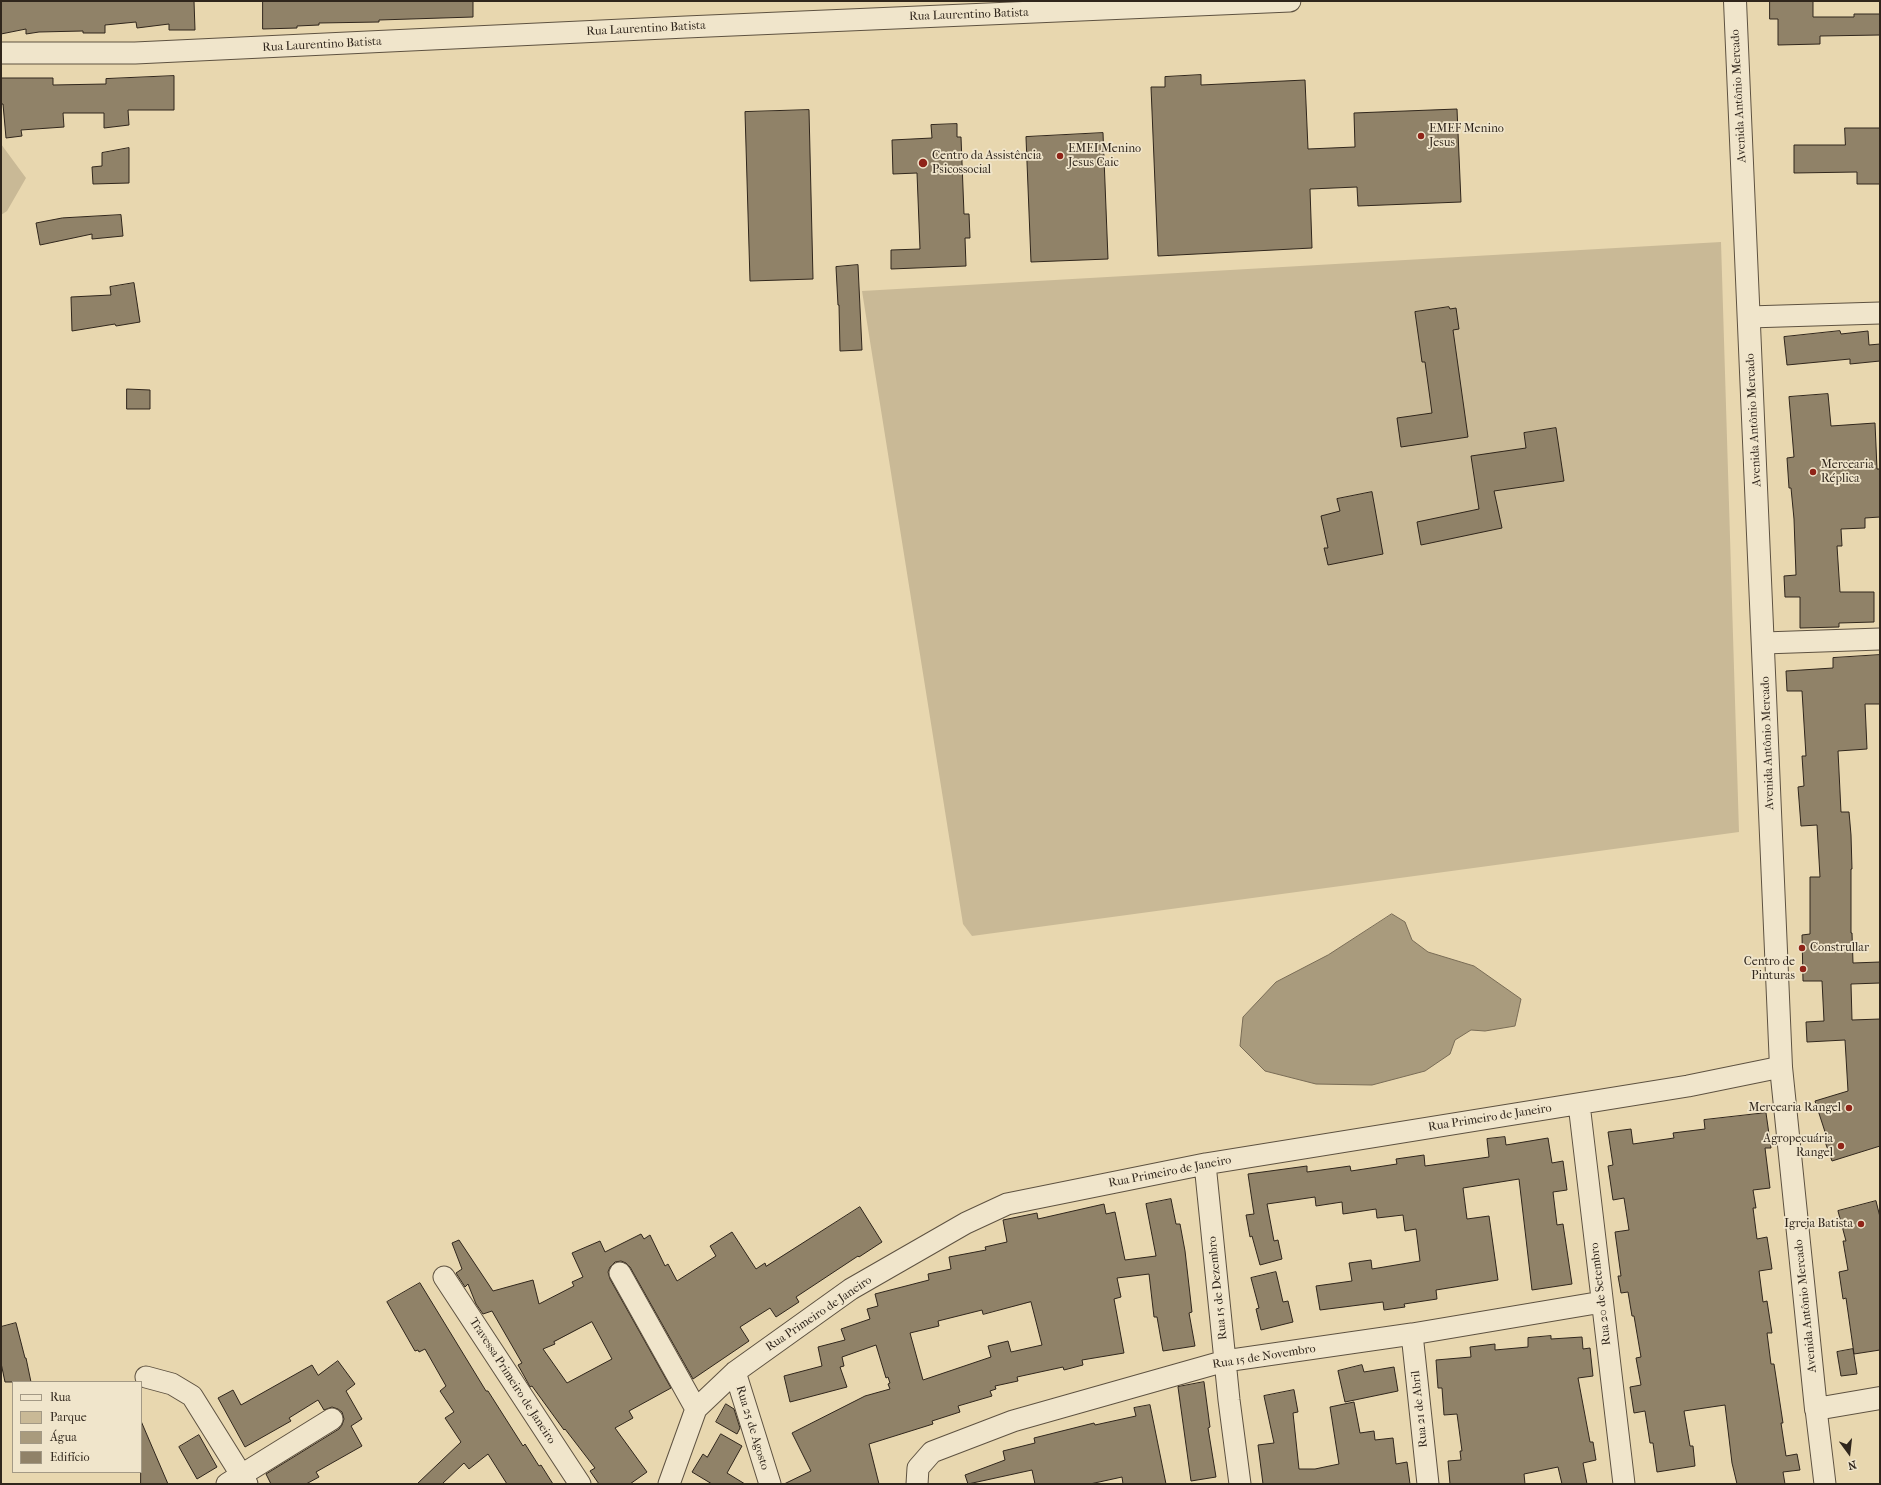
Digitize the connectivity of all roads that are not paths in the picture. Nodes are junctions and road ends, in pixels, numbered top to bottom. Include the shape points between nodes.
1 (1290, 1) edge
2 (1735, 1) edge
3 (1, 53) edge
4 (1880, 313) edge
5 (1749, 317) junction
6 (1880, 639) edge
7 (1764, 643) junction
8 (1781, 1067) junction
9 (1579, 1104) junction
10 (1205, 1164) junction
11 (620, 1273) dead end
12 (444, 1277) dead end
13 (1602, 1302) junction
14 (1412, 1334) junction
15 (1225, 1361) junction
16 (735, 1372) junction
17 (146, 1377) dead end
18 (1880, 1398) edge
19 (696, 1409) junction
20 (1816, 1409) junction
21 (332, 1419) dead end
22 (918, 1476) edge
23 (238, 1481) edge
24 (580, 1484) edge
25 (669, 1484) edge
26 (770, 1484) edge
27 (1240, 1484) edge
28 (1428, 1484) edge
29 (1624, 1484) edge
30 (1825, 1484) edge

1 - 3 street, Rua Laurentino Batista via 143,53
2 - 5 street, Avenida Antônio Mercado
4 - 5 street
5 - 7 street, Avenida Antônio Mercado
6 - 7 street
7 - 8 street, Avenida Antônio Mercado
8 - 9 street, Rua Primeiro de Janeiro
8 - 20 street, Avenida Antônio Mercado
9 - 10 street, Rua Primeiro de Janeiro
9 - 13 street, Rua 20 de Setembro
10 - 15 street, Rua 15 de Dezembro
10 - 16 street, Rua Primeiro de Janeiro via 1006,1204 966,1223 851,1289
11 - 19 street
12 - 24 street, Travessa Primeiro de Janeiro
13 - 14 street, Rua 15 de Novembro
13 - 29 street, Rua 20 de Setembro
14 - 15 street, Rua 15 de Novembro
14 - 28 street, Rua 21 de Abril
15 - 22 street, Rua 15 de Novembro via 1013,1421 932,1452
15 - 27 street, Rua 15 de Dezembro
16 - 19 street, Rua Primeiro de Janeiro
16 - 26 street, Rua 25 de Agosto
17 - 23 street via 172,1384 192,1396
18 - 20 street
19 - 25 street, Rua Primeiro de Janeiro
20 - 30 street, Avenida Antônio Mercado
21 - 23 street

